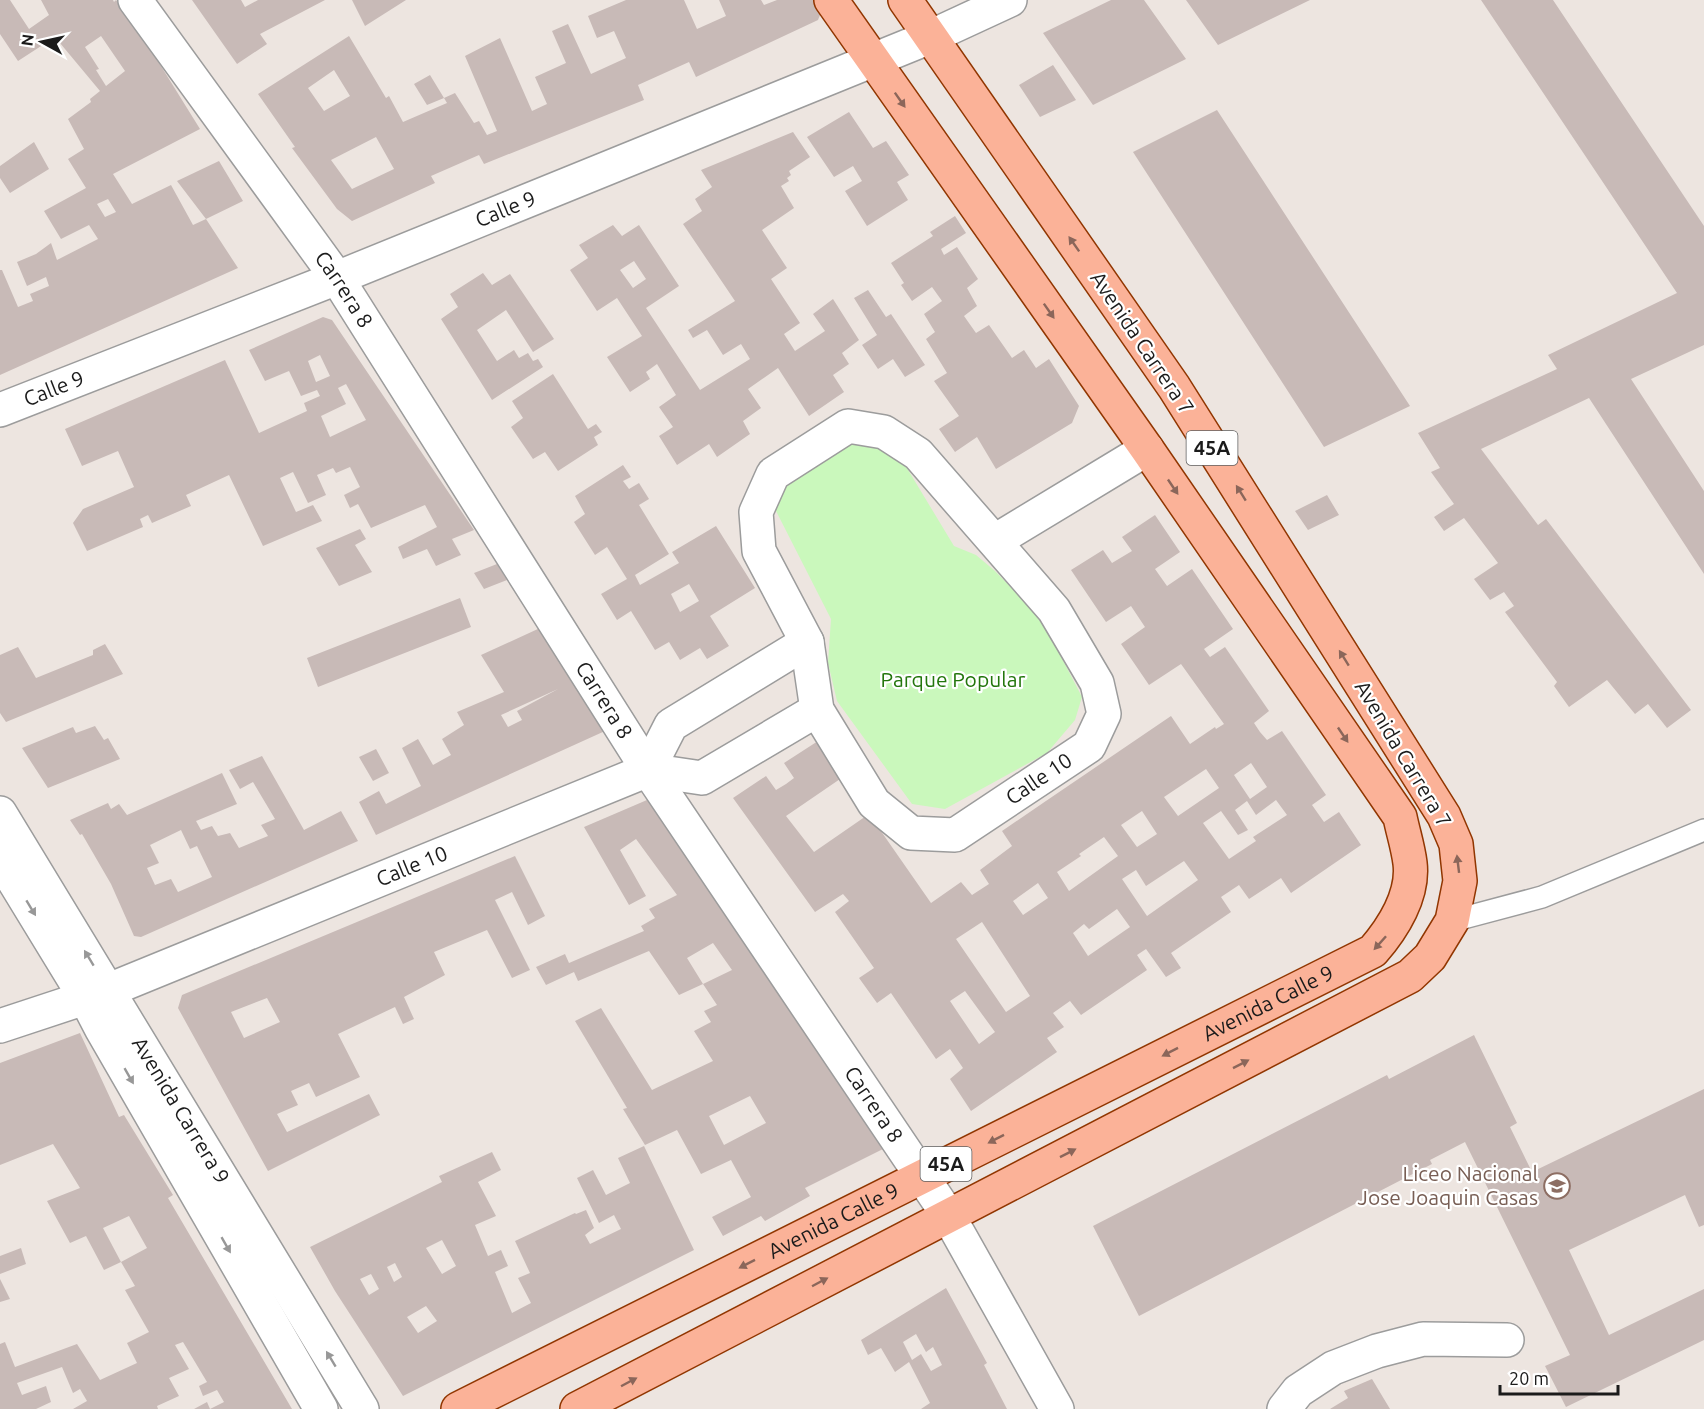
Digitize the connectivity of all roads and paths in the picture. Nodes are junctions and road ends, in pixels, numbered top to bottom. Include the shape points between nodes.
1 (135, 0) edge
2 (831, 0) edge
3 (905, 0) edge
4 (1010, 0) edge
5 (930, 37) junction
6 (871, 60) junction
7 (337, 278) junction
8 (0, 410) edge
9 (1147, 449) junction
10 (995, 541) junction
11 (807, 642) junction
12 (817, 710) junction
13 (648, 770) junction
14 (0, 813) edge
15 (1704, 830) edge
16 (0, 858) edge
17 (1408, 892) joint
18 (1452, 921) junction
19 (97, 995) junction
20 (0, 1026) edge
21 (921, 1176) junction
22 (948, 1215) junction
23 (1507, 1340) dead end
24 (321, 1409) edge
25 (362, 1409) edge
26 (458, 1409) edge
27 (577, 1409) edge
28 (1057, 1409) edge
29 (1284, 1409) edge

1 - 7 street, Carrera 8
2 - 6 main road, Avenida Carrera 7 / 45A
3 - 5 main road, Avenida Carrera 7 / 45A
4 - 5 street, Calle 9
5 - 6 street, Calle 9
18 -> 5 main road, Avenida Carrera 7 / 45A via 1460,881 1456,844 1444,816 1174,387
6 - 7 street, Calle 9
6 -> 9 main road, Avenida Carrera 7 / 45A
7 - 8 street, Calle 9
7 - 13 street, Carrera 8
9 - 10 street
9 -> 17 main road, Avenida Carrera 7 / 45A via 1400,817 1410,864
10 - 11 street, Calle 10 via 918,453 884,432 848,426 773,474 756,512 759,551
10 - 12 street, Calle 10 via 1054,610 1097,683 1104,714 1089,746 956,835 911,833 874,803
11 - 12 street, Calle 10
11 - 13 street via 671,725
12 - 13 street via 702,778
13 - 19 street, Calle 10
13 - 21 street, Carrera 8
19 -> 14 street, Avenida Carrera 9
15 - 18 lane via 1542,897
16 -> 19 street, Avenida Carrera 9
17 -> 21 main road, Avenida Calle 9 / 45A via 1390,931 1373,951
22 -> 18 main road, Avenida Calle 9 / 45A via 1410,976 1430,957
19 - 20 street, Calle 10
19 -> 24 street, Avenida Carrera 9 via 101,1028
25 -> 19 street, Avenida Carrera 9
21 - 22 street, Carrera 8
21 -> 26 main road, Avenida Calle 9 / 45A
27 -> 22 main road, Avenida Calle 9 / 45A
22 - 28 street, Carrera 8
23 - 29 street via 1423,1339 1377,1351 1333,1368 1298,1391

